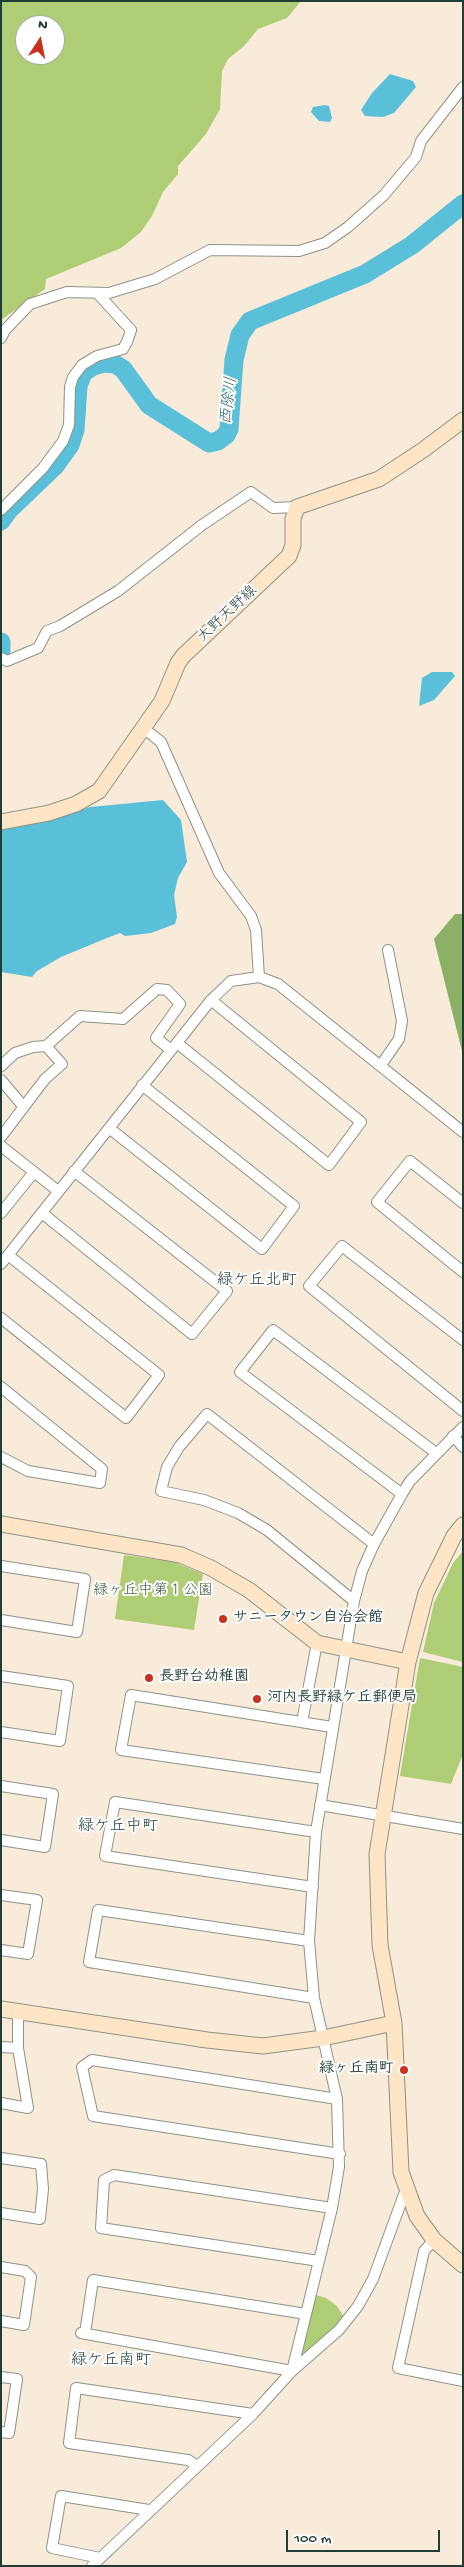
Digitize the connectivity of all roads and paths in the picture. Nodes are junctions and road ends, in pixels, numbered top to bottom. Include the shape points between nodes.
1 (463, 87) edge
2 (98, 294) junction
3 (1, 338) edge
4 (463, 420) edge
5 (297, 508) junction
6 (1, 510) edge
7 (4, 659) edge
8 (142, 727) junction
9 (1, 822) edge
10 (388, 950) dead end
11 (258, 977) junction
12 (211, 1000) junction
13 (46, 1046) junction
14 (174, 1046) junction
15 (381, 1065) junction
16 (1, 1066) edge
17 (1, 1080) edge
18 (142, 1085) junction
19 (23, 1106) junction
20 (109, 1128) junction
21 (463, 1132) edge
22 (1, 1137) edge
23 (1, 1146) edge
24 (74, 1171) junction
25 (34, 1172) junction
26 (58, 1191) junction
27 (463, 1204) edge
28 (1, 1213) edge
29 (42, 1213) junction
30 (8, 1255) junction
31 (1, 1264) edge
32 (463, 1272) edge
33 (1, 1318) edge
34 (463, 1340) edge
35 (1, 1387) edge
36 (463, 1411) edge
37 (463, 1427) edge
38 (453, 1436) junction
39 (463, 1447) edge
40 (436, 1454) junction
41 (1, 1457) edge
42 (402, 1494) junction
43 (1, 1524) edge
44 (463, 1525) edge
45 (374, 1544) junction
46 (1, 1566) edge
47 (354, 1601) junction
48 (1, 1620) edge
49 (316, 1643) junction
50 (346, 1651) junction
51 (408, 1662) junction
52 (1, 1676) edge
53 (302, 1722) junction
54 (332, 1727) junction
55 (1, 1732) edge
56 (324, 1779) junction
57 (1, 1786) edge
58 (320, 1805) junction
59 (384, 1814) junction
60 (463, 1829) edge
61 (316, 1832) junction
62 (1, 1840) edge
63 (313, 1887) junction
64 (1, 1894) edge
65 (309, 1940) junction
66 (1, 1950) edge
67 (314, 1998) junction
68 (1, 2009) edge
69 (18, 2012) junction
70 (394, 2023) junction
71 (323, 2038) junction
72 (1, 2047) edge
73 (18, 2048) junction
74 (337, 2099) junction
75 (1, 2103) edge
76 (340, 2154) junction
77 (1, 2158) edge
78 (406, 2189) junction
79 (332, 2208) junction
80 (1, 2213) edge
81 (434, 2240) junction
82 (319, 2261) junction
83 (463, 2265) edge
84 (1, 2267) edge
85 (306, 2314) junction
86 (1, 2321) edge
87 (292, 2371) junction
88 (1, 2377) edge
89 (463, 2381) edge
90 (253, 2414) junction
91 (1, 2432) edge
92 (196, 2465) junction
93 (149, 2510) junction
94 (100, 2558) junction
95 (92, 2566) edge

1 - 2 street via 421,141 416,157 384,195 325,243 299,251 210,250 155,279
2 - 3 street via 67,292 30,304
2 - 6 street via 131,330 127,342 123,348 97,356 82,365 70,387 69,425 63,441 43,468
4 - 5 street via 379,479
5 - 7 street via 273,508 251,492 118,590 47,631 38,648
5 - 8 street, 大野天野線 via 292,519 289,556 183,656 162,701
8 - 9 street, 大野天野線 via 98,791 76,804 49,813
8 - 11 street via 161,742 219,873 251,916 256,930
10 - 15 street via 402,1021 399,1039
11 - 12 street via 231,981
11 - 15 street via 278,984
12 - 14 street
12 - 14 street via 361,1122 329,1165
13 - 14 street via 80,1016 124,1019 157,988 166,990 180,1004 156,1038
13 - 16 street via 15,1053
13 - 19 street via 62,1064
14 - 18 street
15 - 21 street
17 - 19 street
18 - 20 street
18 - 20 street via 294,1206 262,1249
19 - 22 street
20 - 24 street
23 - 25 street
24 - 26 street
24 - 29 street via 227,1291 192,1334
25 - 26 street
25 - 28 street
26 - 29 street
27 - 32 street via 410,1161 377,1202
29 - 30 street
30 - 31 street
30 - 33 street via 159,1375 126,1418
34 - 36 street via 342,1246 309,1286
35 - 41 street via 102,1468 100,1483 28,1471
37 - 38 street
38 - 39 street
38 - 40 street
40 - 42 street
40 - 42 street via 273,1330 240,1372
42 - 45 street
43 - 49 street via 181,1555 249,1590
44 - 51 street via 454,1536 426,1593
45 - 47 street
45 - 47 street via 207,1414 167,1467 161,1491 204,1500 238,1513 267,1530
46 - 48 street via 85,1579 77,1632
47 - 50 street
49 - 50 street
49 - 53 street
50 - 51 street
50 - 54 street
51 - 59 street
52 - 55 street via 68,1686 60,1741
53 - 54 street
53 - 56 street via 131,1695 121,1750
54 - 56 street
56 - 58 street
57 - 62 street via 54,1794 45,1847
58 - 59 street
58 - 61 street
59 - 60 street
59 - 70 street via 377,1854 379,1926
61 - 63 street
61 - 63 street via 115,1802 105,1856
63 - 65 street
64 - 66 street via 37,1900 28,1954
65 - 67 street
65 - 67 street via 98,1910 89,1962
67 - 71 street
68 - 69 street
69 - 71 street via 263,2046
69 - 73 street
70 - 71 street
70 - 78 street via 400,2156
71 - 74 street
72 - 73 street
73 - 75 street via 28,2108
74 - 76 street
74 - 76 street via 92,2060 82,2067 93,2116
76 - 79 street
77 - 80 street via 41,2164 43,2189 40,2219
78 - 81 street via 417,2216
78 - 87 street via 380,2264 358,2306 339,2330
79 - 82 street
79 - 82 street via 114,2176 104,2180 101,2228
81 - 83 street
81 - 89 street via 424,2251 398,2368
82 - 85 street
84 - 86 street via 25,2271 31,2277 24,2325
85 - 87 street
85 - 87 street via 93,2280 82,2333
87 - 90 street
88 - 91 street via 16,2379 9,2433
90 - 92 street
90 - 92 street via 76,2388 69,2443 188,2460
92 - 93 street
93 - 94 street
93 - 94 street via 61,2496 52,2548
94 - 95 street

